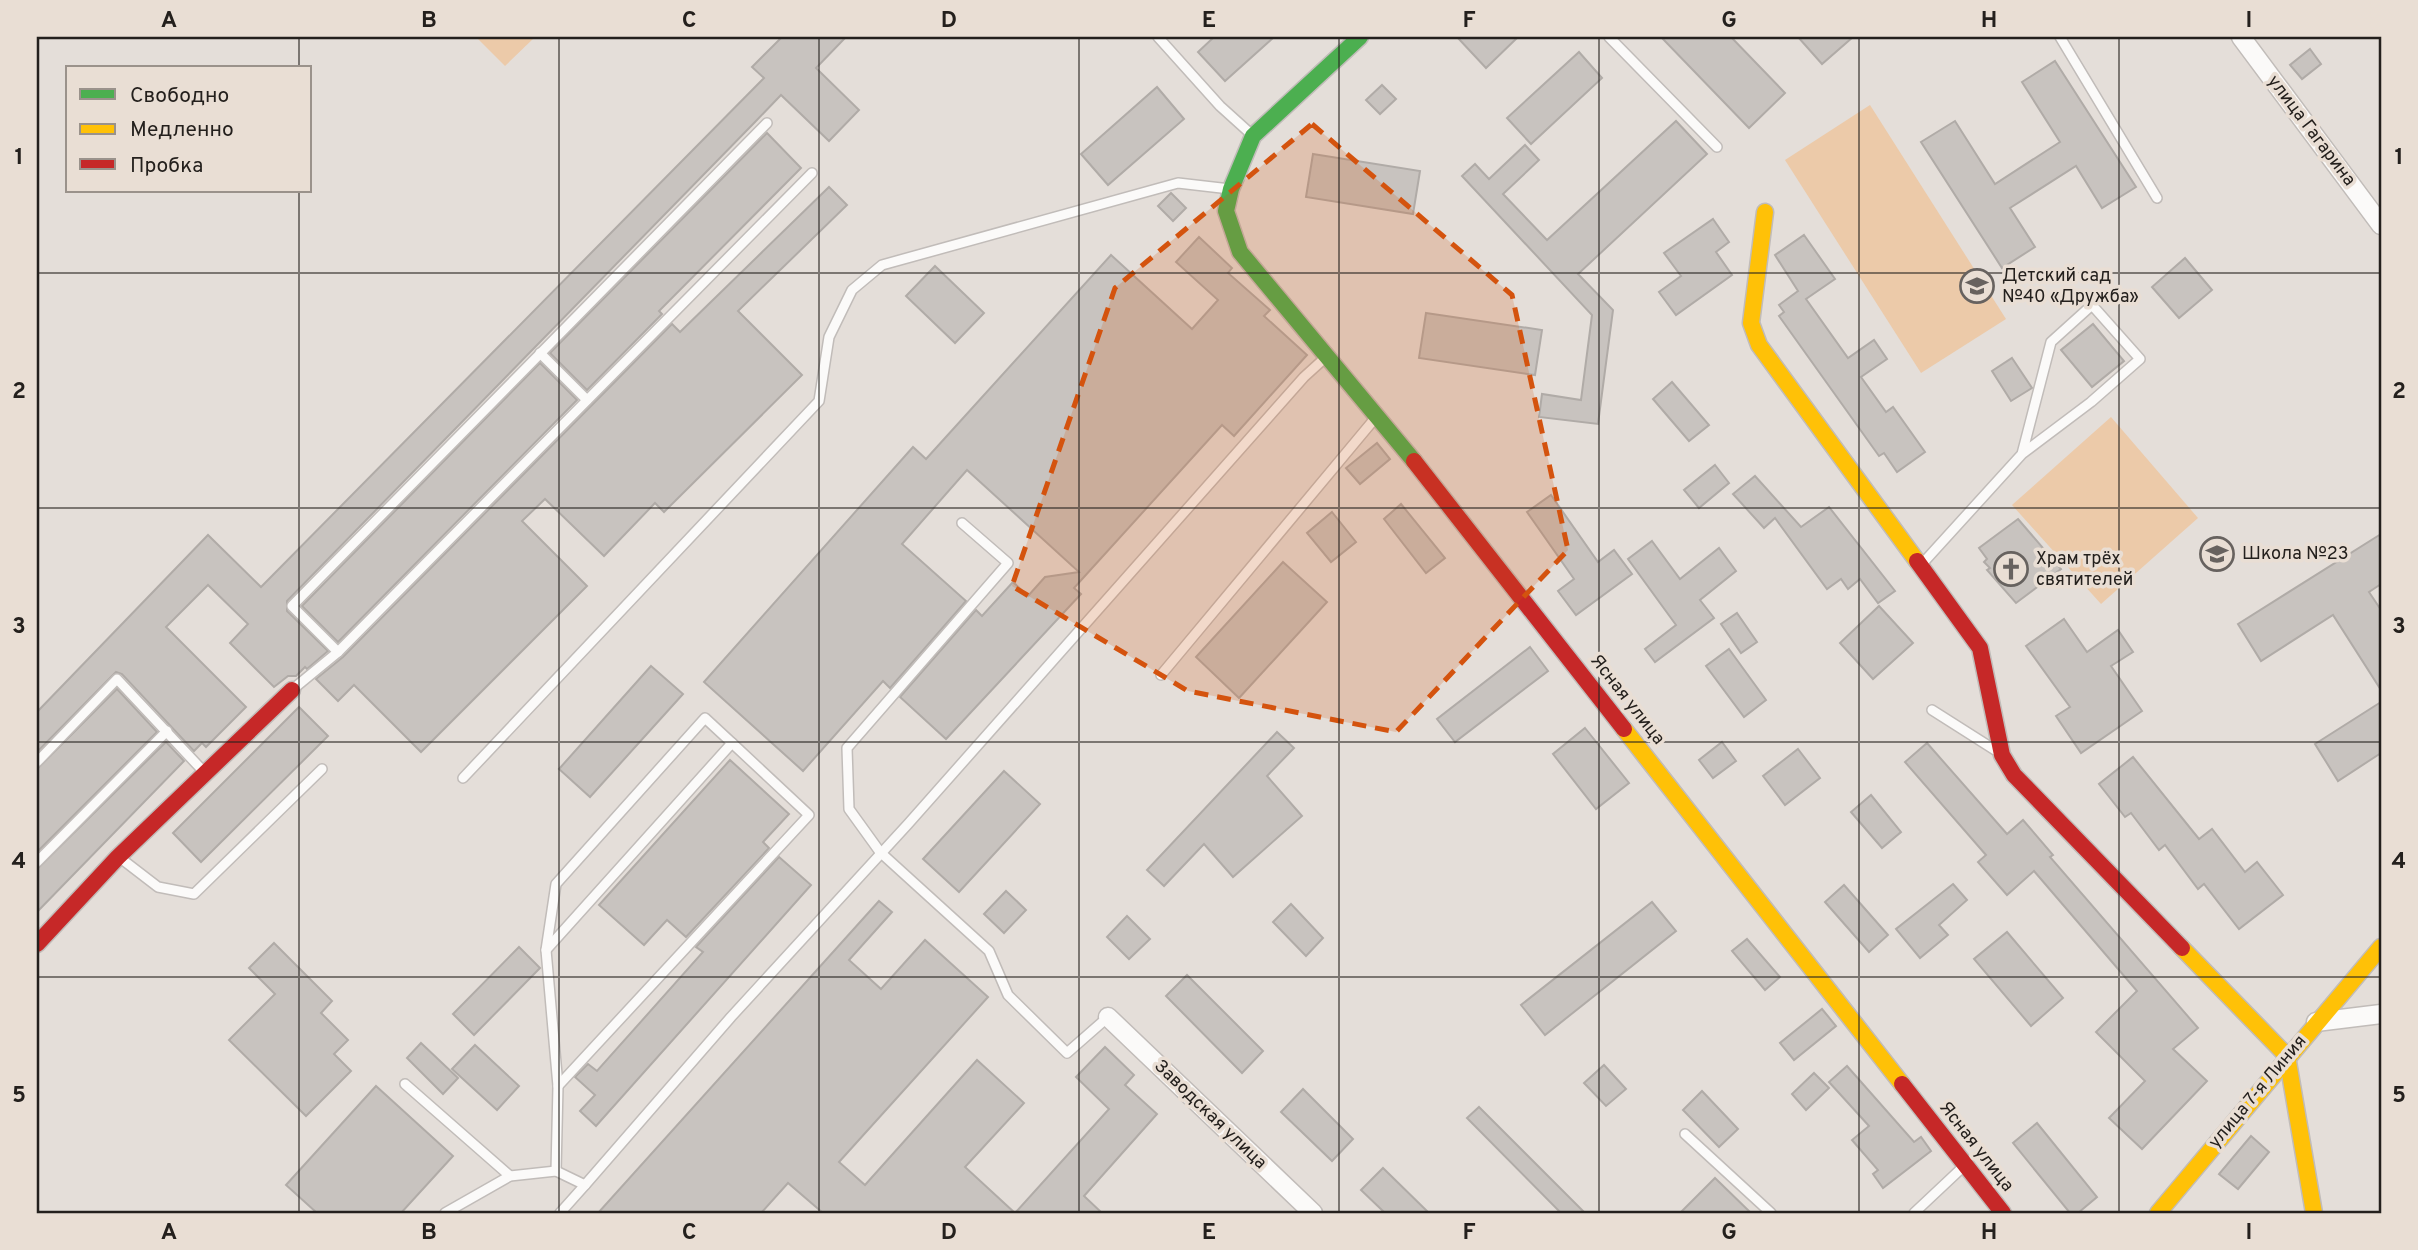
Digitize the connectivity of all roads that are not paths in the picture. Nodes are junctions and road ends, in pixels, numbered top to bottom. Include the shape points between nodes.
1 (1157, 37) edge
2 (1360, 37) edge
3 (1609, 37) edge
4 (2060, 37) edge
5 (2241, 37) edge
6 (767, 124) dead end
7 (1253, 136) junction
8 (1717, 147) dead end
9 (812, 173) dead end
10 (1231, 189) junction
11 (2157, 198) dead end
12 (1765, 212) dead end
13 (2381, 225) edge
14 (540, 353) junction
15 (1327, 356) junction
16 (587, 400) junction
17 (1378, 415) junction
18 (2022, 454) junction
19 (962, 523) dead end
20 (1921, 565) junction
21 (338, 652) junction
22 (1161, 675) dead end
23 (292, 690) joint
24 (1932, 710) dead end
25 (167, 731) junction
26 (732, 743) junction
27 (2002, 755) junction
28 (37, 762) edge
29 (322, 769) dead end
30 (206, 773) junction
31 (463, 778) dead end
32 (880, 852) junction
33 (118, 857) junction
34 (37, 862) edge
35 (37, 944) edge
36 (2381, 947) edge
37 (546, 950) junction
38 (2381, 1014) edge
39 (1108, 1017) joint
40 (2316, 1022) junction
41 (2287, 1056) junction
42 (404, 1084) dead end
43 (558, 1086) junction
44 (1685, 1133) dead end
45 (1965, 1165) junction
46 (556, 1171) junction
47 (510, 1176) junction
48 (585, 1185) junction
49 (445, 1213) edge
50 (559, 1213) edge
51 (1313, 1213) edge
52 (1771, 1213) edge
53 (1914, 1213) edge
54 (2003, 1213) edge
55 (2158, 1213) edge
56 (2314, 1213) edge

1 - 7 lane
2 - 7 street
3 - 8 lane
4 - 11 lane
5 - 13 street, улица Гагарина
6 - 14 lane
7 - 10 street
9 - 16 lane
10 - 15 street, Ясная улица via 1226,211 1240,252
10 - 31 lane via 1178,183 882,265 852,289 835,325 819,401
12 - 20 street via 1751,323 1759,345
14 - 16 lane
14 - 21 lane via 292,606
15 - 17 street, Ясная улица
15 - 32 lane
16 - 21 lane
17 - 22 lane
17 - 45 street, Ясная улица
18 - 18 lane via 2051,342 2092,305 2140,359
18 - 20 lane
19 - 32 lane via 1008,563 847,748 849,809
20 - 27 street via 1980,648
21 - 23 lane
23 - 30 street
24 - 27 lane
25 - 28 lane via 117,680
25 - 30 lane
25 - 34 lane
26 - 37 lane
26 - 37 lane via 705,718 696,728 556,884
26 - 43 lane via 809,816
27 - 41 street via 2014,775
29 - 33 lane via 194,894 158,887
30 - 33 street
32 - 39 lane via 989,951 1008,995 1067,1053
32 - 48 lane
33 - 35 street
36 - 40 street
37 - 43 lane
38 - 40 street, улица 7-я Линия
39 - 51 street, Заводская улица
40 - 41 street, улица 7-я Линия
41 - 55 street, улица 7-я Линия
41 - 56 street
42 - 47 lane
43 - 46 lane
44 - 52 lane
45 - 53 lane
45 - 54 street, Ясная улица
46 - 47 lane
46 - 48 lane
47 - 49 lane
48 - 50 lane

